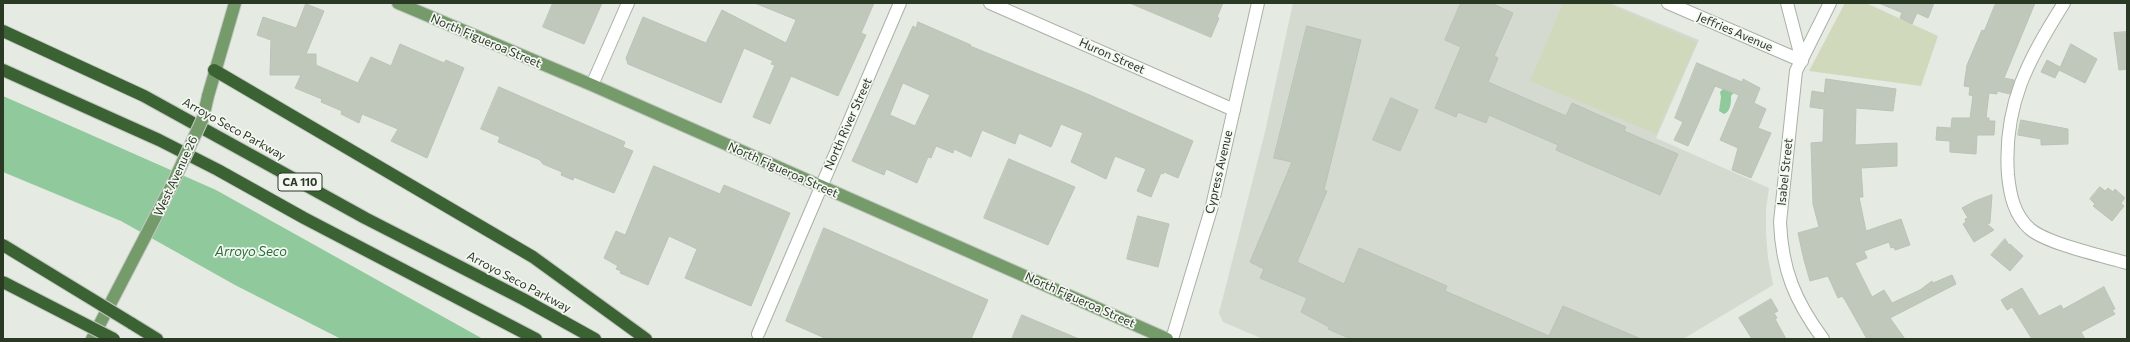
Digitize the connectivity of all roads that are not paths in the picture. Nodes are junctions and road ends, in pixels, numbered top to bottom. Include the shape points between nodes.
1 (235, 3) edge
2 (398, 3) edge
3 (628, 3) edge
4 (900, 3) edge
5 (990, 3) edge
6 (1258, 3) edge
7 (1668, 3) edge
8 (1787, 3) edge
9 (1830, 3) edge
10 (2064, 3) edge
11 (3, 31) edge
12 (1802, 61) junction
13 (3, 70) edge
14 (214, 70) junction
15 (592, 85) junction
16 (1234, 110) junction
17 (821, 187) junction
18 (3, 245) edge
19 (2127, 263) edge
20 (3, 282) edge
21 (758, 334) dead end
22 (92, 339) edge
23 (114, 339) edge
24 (157, 339) edge
25 (536, 339) edge
26 (595, 339) edge
27 (646, 339) edge
28 (1167, 339) edge
29 (1172, 339) edge
30 (1823, 339) edge

1 - 14 main road, West Avenue 26
2 - 15 main road, North Figueroa Street
3 - 15 street
4 - 17 street, North River Street
5 - 16 street, Huron Street
6 - 16 street, Cypress Avenue
7 - 12 street, Jeffries Avenue
8 - 12 street
9 - 12 street, Isabel Street
10 - 19 street via 2032,56 2013,106 2008,133 2009,190 2020,218 2030,229 2044,238
11 - 26 highway, Arroyo Seco Parkway / CA 110 via 144,96 365,218
12 - 30 street, Isabel Street via 1795,79 1780,222 1781,245 1794,293 1806,316
13 - 25 highway, CA 110 via 159,140
14 - 22 main road, West Avenue 26, bridge via 200,124 135,260
14 - 27 highway via 533,257
15 - 17 main road, North Figueroa Street
16 - 29 street, Cypress Avenue via 1212,206
17 - 21 street, North River Street
17 - 28 main road, North Figueroa Street
18 - 24 highway, bridge
20 - 23 highway, bridge

